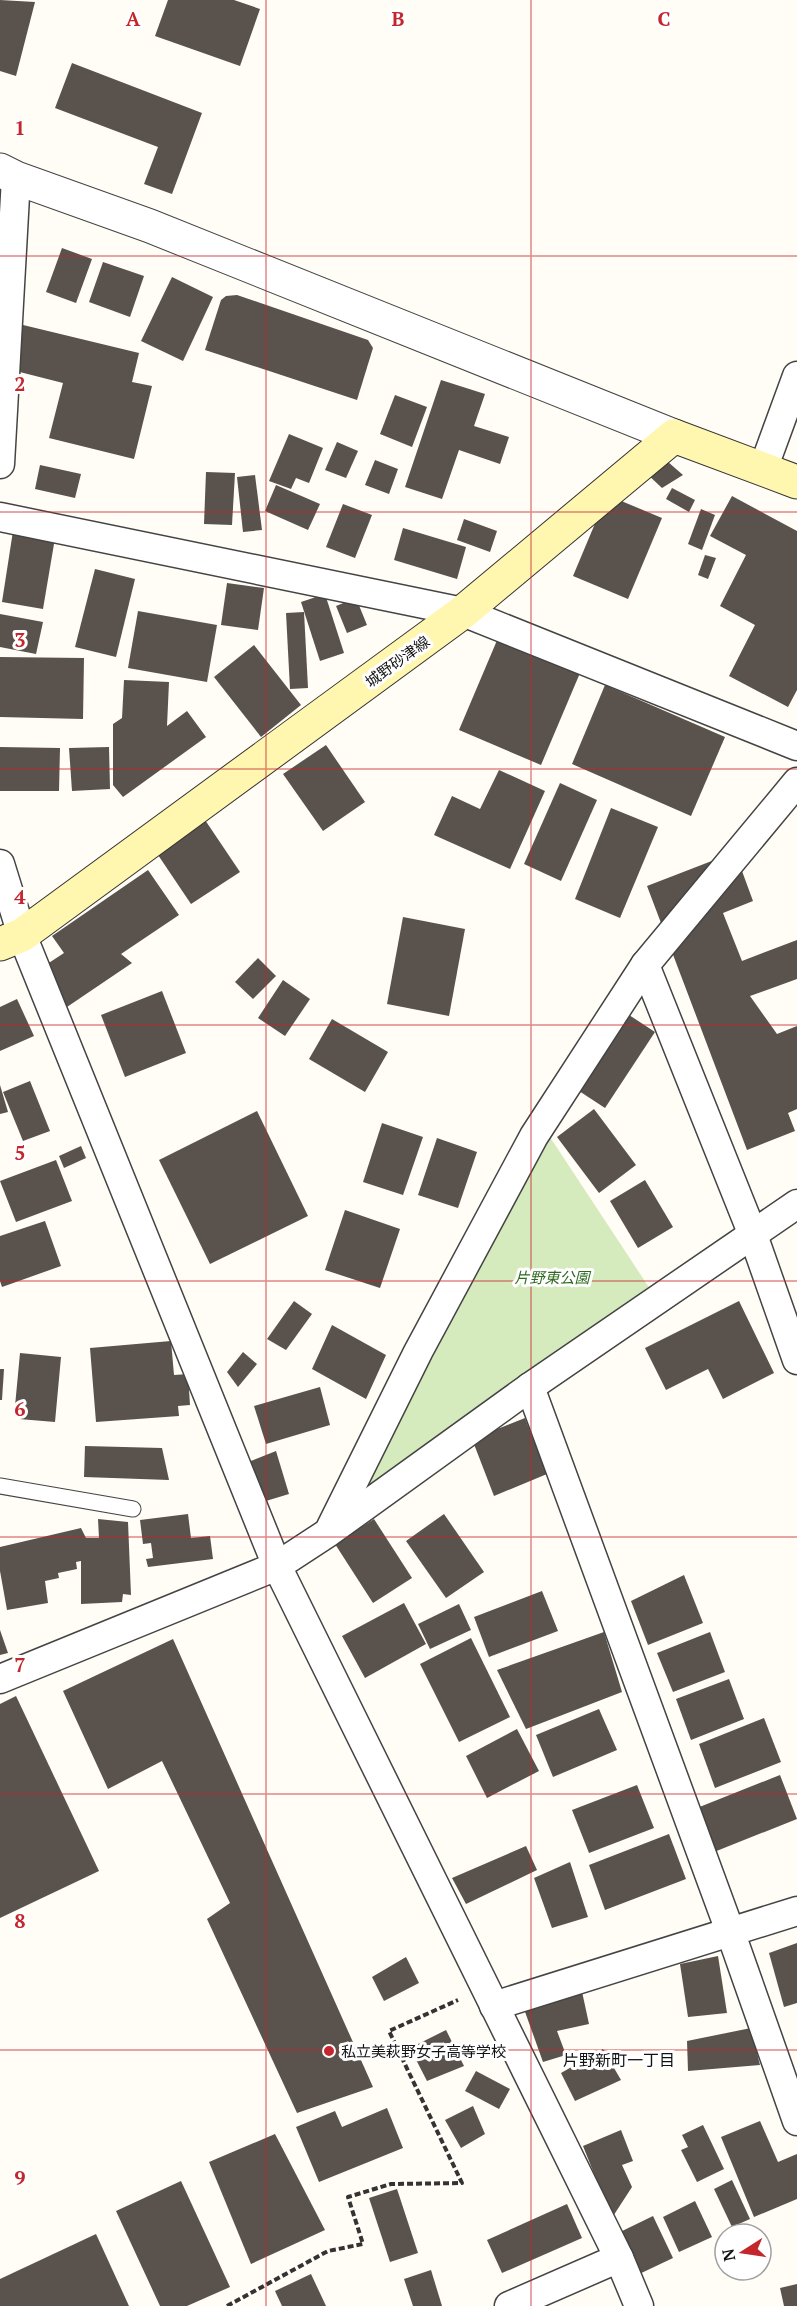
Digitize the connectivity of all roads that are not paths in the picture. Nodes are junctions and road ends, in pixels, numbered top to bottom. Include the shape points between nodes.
1 (8, 174) edge
2 (797, 376) edge
3 (674, 436) junction
4 (0, 464) edge
5 (763, 469) junction
6 (797, 482) edge
7 (0, 518) edge
8 (463, 612) junction
9 (797, 746) edge
10 (797, 782) edge
11 (0, 864) edge
12 (11, 940) edge
13 (645, 965) junction
14 (797, 1204) edge
15 (753, 1235) junction
16 (797, 1360) edge
17 (530, 1387) junction
18 (0, 1486) edge
19 (133, 1509) dead end
20 (329, 1532) junction
21 (277, 1566) junction
22 (0, 1679) edge
23 (797, 1911) edge
24 (730, 1931) junction
25 (490, 1997) junction
26 (797, 2121) edge
27 (619, 2258) junction
28 (509, 2306) edge
29 (639, 2306) edge

1 - 3 street via 150,226
1 - 4 street
2 - 5 street
3 - 5 main road
3 - 8 main road, 城野砂津線
5 - 6 main road
7 - 8 street
8 - 9 street
8 - 12 main road, 城野砂津線
10 - 13 street
11 - 12 street
12 - 21 street
13 - 15 street
13 - 20 street via 534,1136 418,1352
14 - 15 street
15 - 16 street
15 - 17 street
17 - 20 street
17 - 24 street
18 - 19 lane
20 - 21 street
21 - 22 street
21 - 25 street
23 - 24 street
24 - 25 street
24 - 26 street
25 - 27 street
27 - 28 street
27 - 29 street

